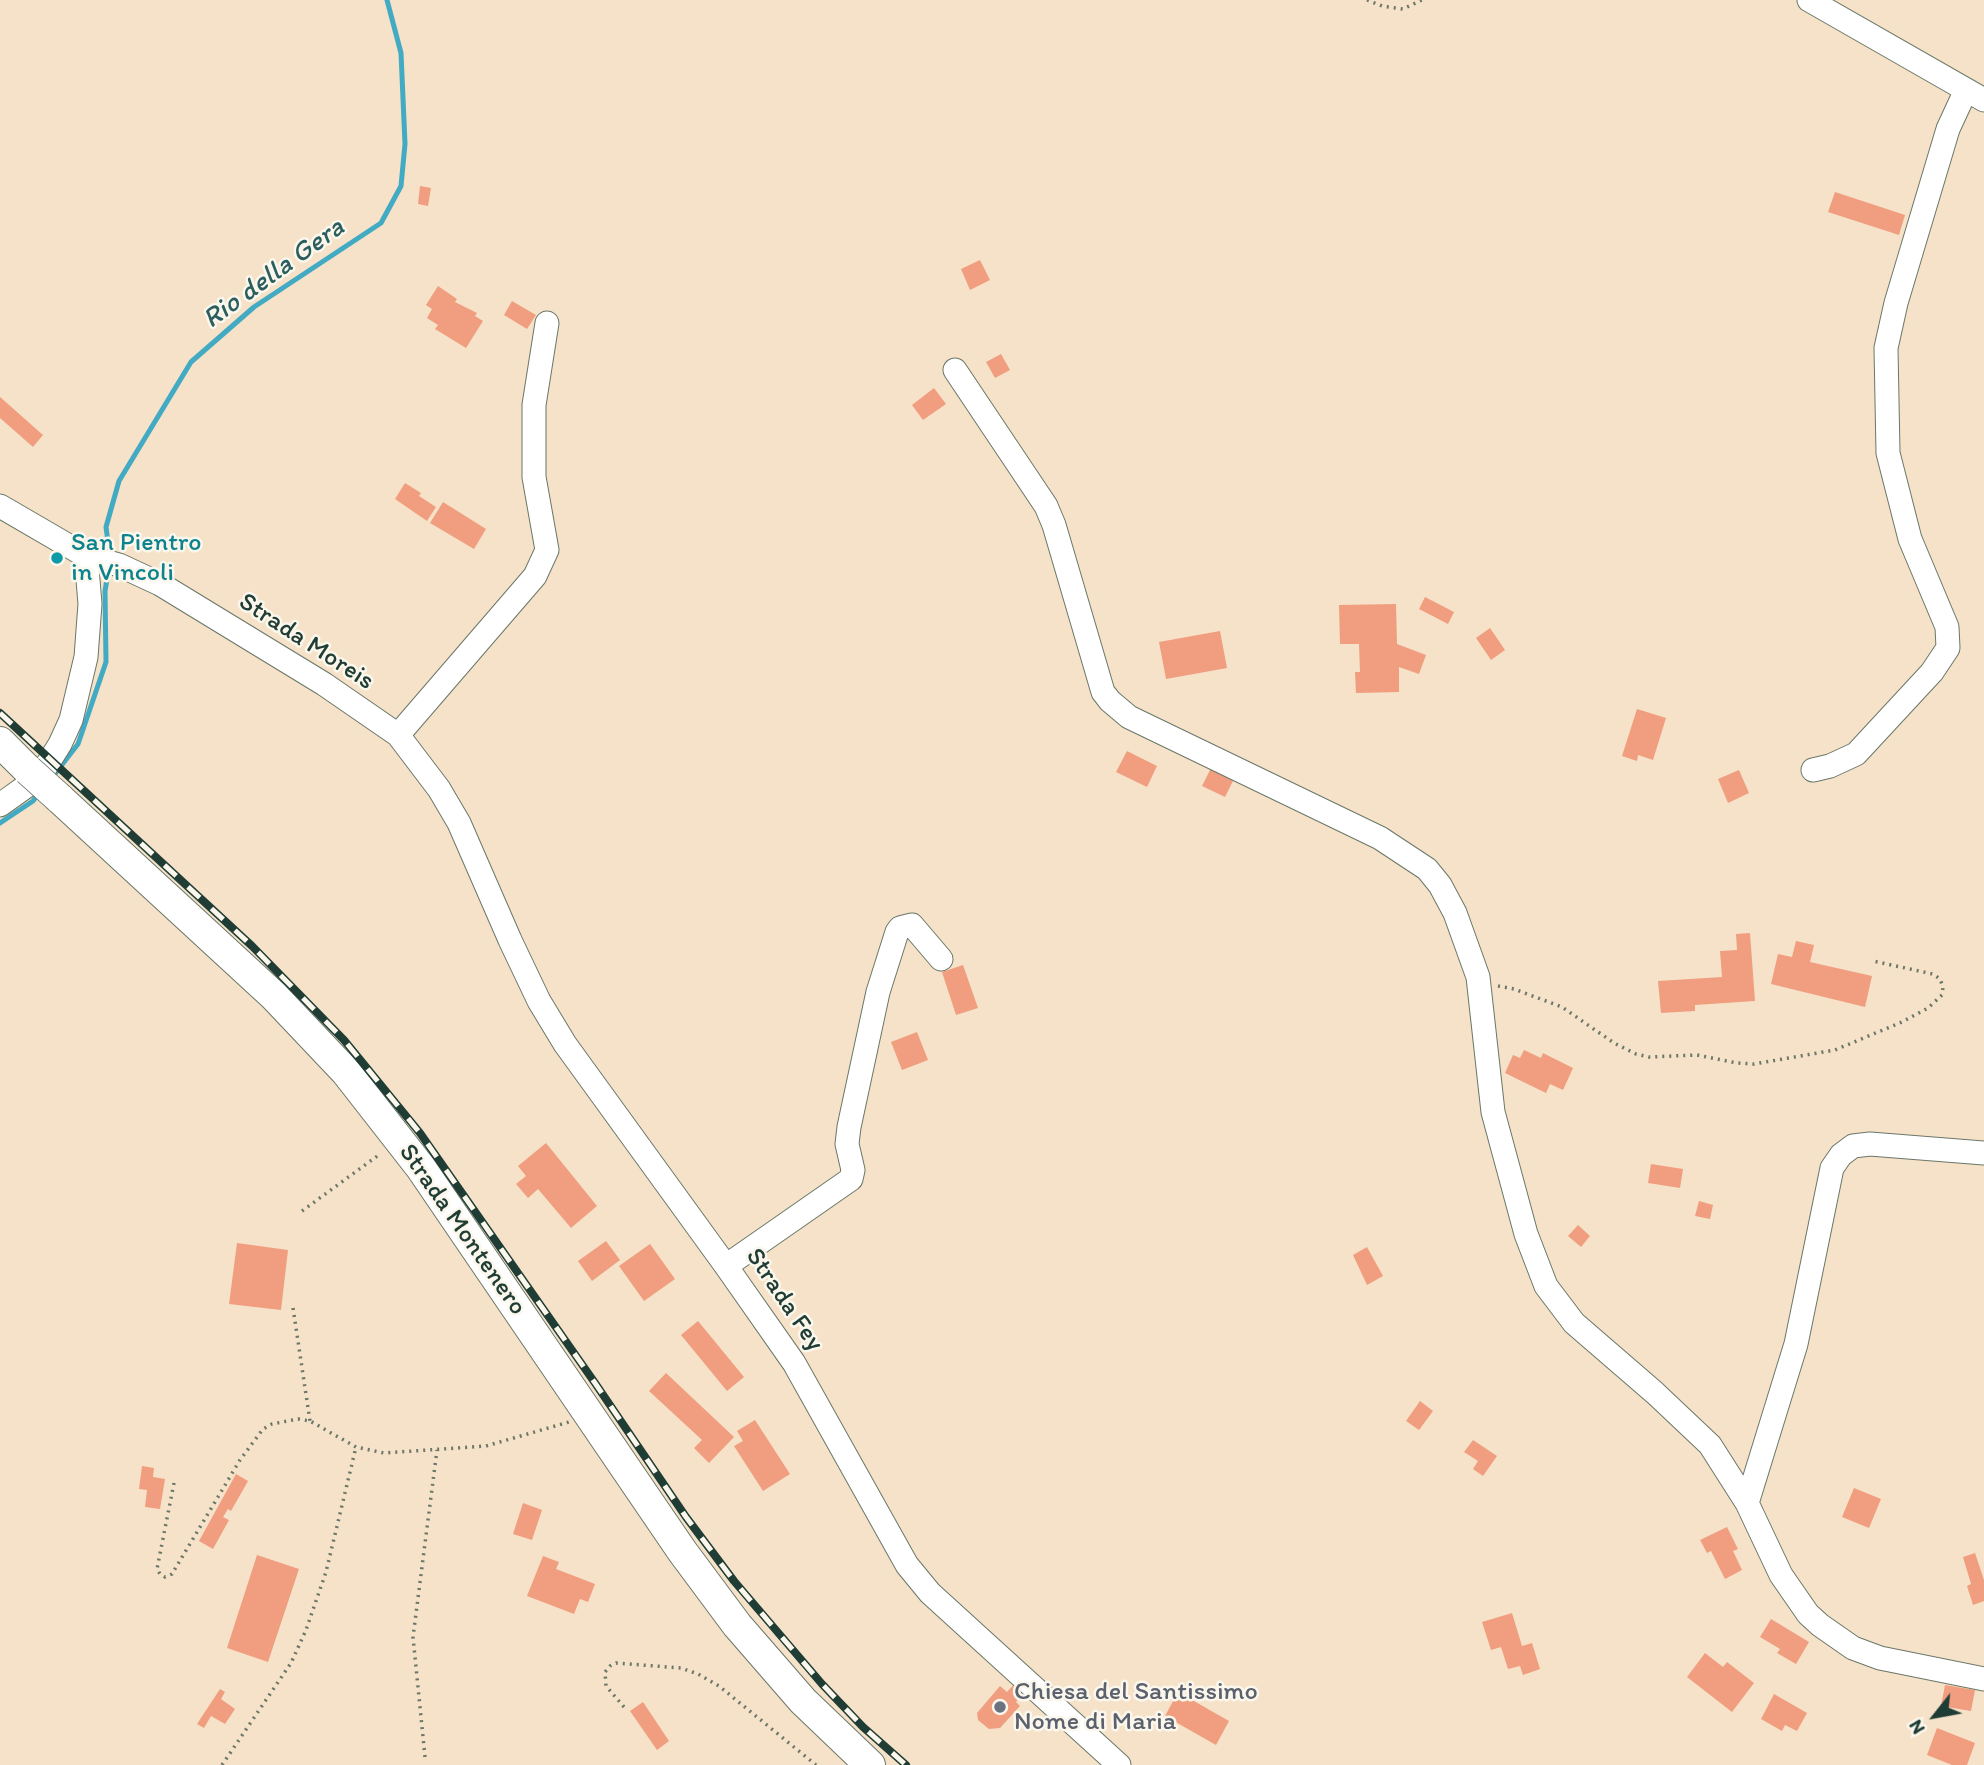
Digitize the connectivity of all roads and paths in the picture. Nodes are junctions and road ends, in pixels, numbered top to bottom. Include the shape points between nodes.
1 (1367, 0) edge
2 (1422, 0) edge
3 (1810, 0) edge
4 (1975, 95) edge
5 (547, 323) dead end
6 (955, 370) dead end
7 (0, 506) edge
8 (102, 560) junction
9 (398, 736) junction
10 (0, 742) edge
11 (1813, 770) dead end
12 (0, 805) edge
13 (459, 823) joint
14 (941, 959) dead end
15 (1873, 961) dead end
16 (1479, 980) junction
17 (399, 1139) junction
18 (1984, 1153) edge
19 (302, 1211) dead end
20 (726, 1266) junction
21 (293, 1308) dead end
22 (591, 1416) junction
23 (310, 1421) junction
24 (356, 1447) junction
25 (437, 1450) junction
26 (174, 1483) dead end
27 (1747, 1503) junction
28 (1984, 1679) edge
29 (624, 1707) dead end
30 (425, 1757) dead end
31 (222, 1765) edge
32 (816, 1765) edge
33 (870, 1765) edge
34 (1119, 1765) edge

1 - 2 path via 1403,9
3 - 4 street
4 - 11 street via 1948,129 1886,348 1888,453 1910,539 1947,627 1948,649 1856,754
5 - 9 street via 534,405 534,477 547,550 535,576
6 - 16 street via 1046,506 1103,692 1110,701 1140,723 1380,838 1427,869 1455,913
7 - 8 street, Strada Moreis
8 - 9 street, Strada Moreis via 160,584 324,684
8 - 12 street via 71,720 45,768
9 - 13 street, Strada Moreis
10 - 17 main road, Strada Montenero, bridge via 274,996 346,1072
13 - 20 street, Strada Fey via 510,940 565,1044
14 - 20 street via 912,925 897,932 878,992 849,1128 851,1179
15 - 16 path via 1933,974 1940,979 1942,995 1902,1022 1835,1050 1754,1064 1697,1055 1636,1054 1562,1007
16 - 27 street via 1493,1112 1526,1234 1546,1286 1574,1323 1710,1445
17 - 19 path
17 - 22 main road, Strada Montenero
18 - 27 street via 1870,1144 1853,1146 1836,1161 1796,1344
20 - 34 street, Strada Fey via 794,1363 907,1565 930,1593
21 - 23 path
22 - 25 path via 486,1446
22 - 33 main road, Strada Montenero via 737,1625 803,1701
23 - 24 path
23 - 26 path via 298,1419 263,1429 172,1574 165,1577 157,1569
24 - 25 path via 384,1452
24 - 31 path via 326,1572 306,1630 291,1662
25 - 30 path via 413,1637
27 - 28 street via 1781,1575 1820,1625 1853,1648 1880,1658
29 - 32 path via 606,1686 605,1672 610,1666 681,1668 719,1686

